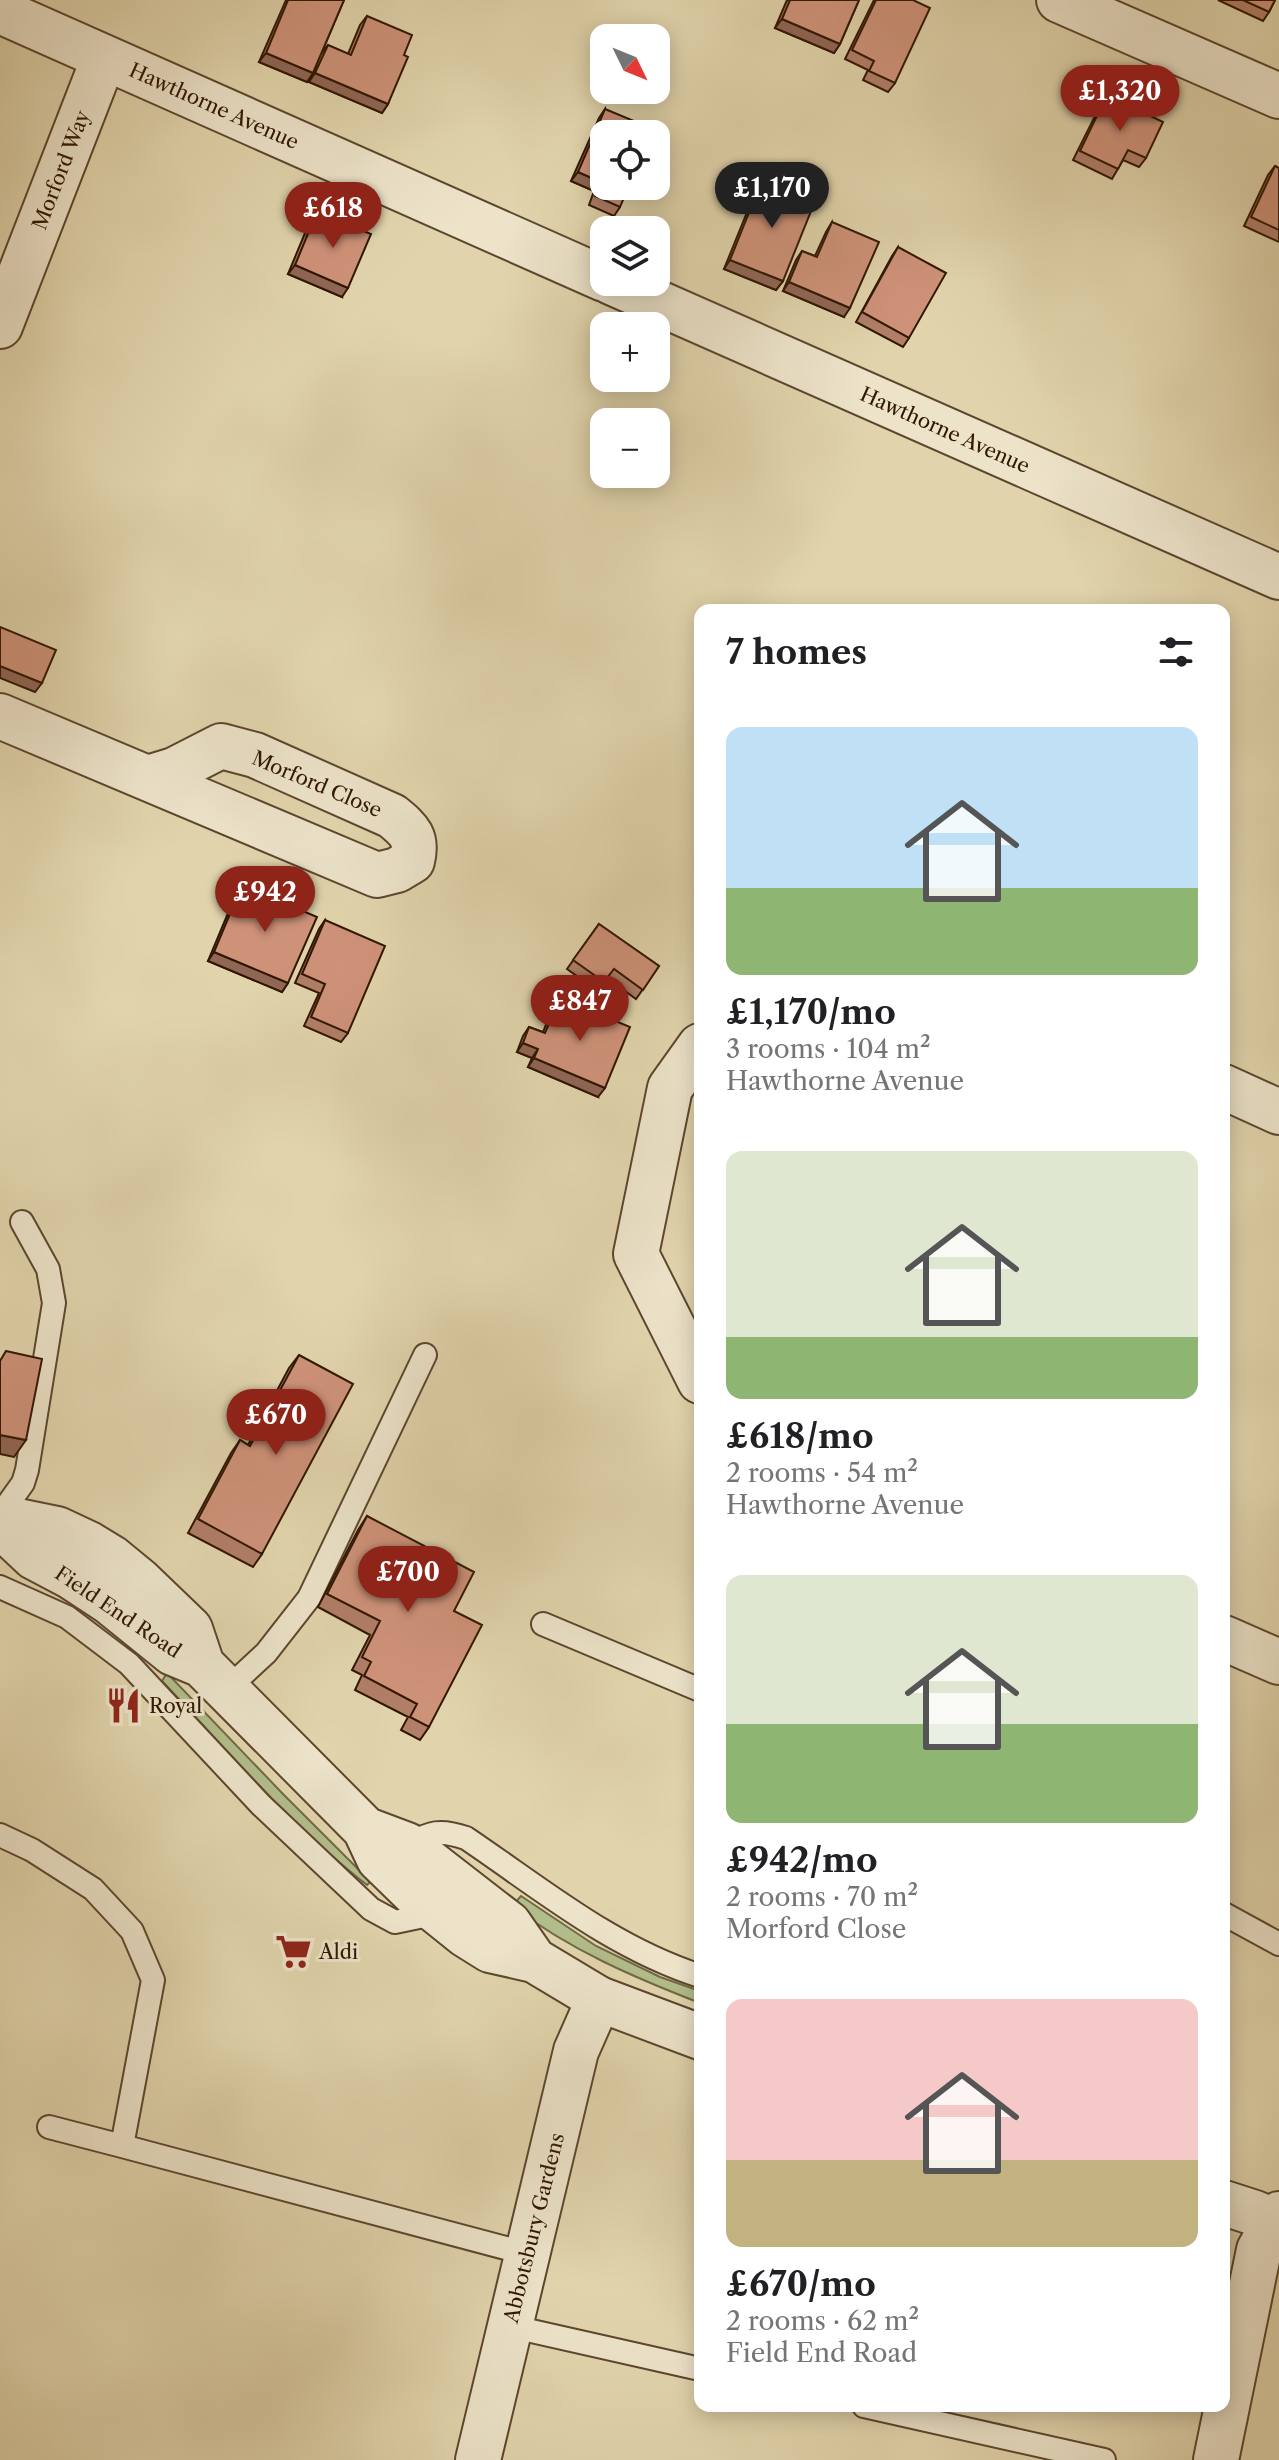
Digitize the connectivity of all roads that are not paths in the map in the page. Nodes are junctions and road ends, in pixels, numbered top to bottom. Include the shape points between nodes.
1 (1059, 0) edge
2 (0, 11) edge
3 (104, 58) junction
4 (1279, 96) edge
5 (590, 273) edge
6 (643, 296) edge
7 (0, 326) edge
8 (1279, 577) edge
9 (0, 716) edge
10 (148, 778) junction
11 (694, 1054) edge
12 (1230, 1090) edge
13 (1279, 1112) edge
14 (22, 1222) dead end
15 (425, 1355) dead end
16 (694, 1369) edge
17 (0, 1520) edge
18 (0, 1587) edge
19 (543, 1624) dead end
20 (1230, 1641) edge
21 (139, 1648) junction
22 (1279, 1662) edge
23 (214, 1678) junction
24 (694, 1687) edge
25 (365, 1829) junction
26 (0, 1835) edge
27 (407, 1845) junction
28 (435, 1910) junction
29 (1230, 1917) edge
30 (1279, 1944) edge
31 (534, 1960) junction
32 (694, 1974) edge
33 (599, 1999) junction
34 (694, 2035) edge
35 (49, 2127) dead end
36 (122, 2146) junction
37 (1230, 2205) edge
38 (1278, 2220) edge
39 (528, 2254) junction
40 (509, 2326) junction
41 (694, 2368) edge
42 (1230, 2392) edge
43 (891, 2412) edge
44 (1226, 2412) edge
45 (478, 2460) edge
46 (1104, 2460) edge
47 (1216, 2460) edge

1 - 4 street
2 - 3 street, Hawthorne Avenue
3 - 5 street, Hawthorne Avenue
3 - 7 street, Morford Way
6 - 8 street, Hawthorne Avenue
9 - 10 street, Morford Close
10 - 10 street, Morford Close via 377,875 412,861 415,848 409,830 392,816 255,755 221,746
11 - 16 street via 670,1088 636,1254
12 - 13 street
14 - 17 lane via 48,1269 54,1303 27,1470
15 - 23 lane via 309,1598 266,1653
17 - 21 street, Field End Road via 34,1557 82,1583
17 - 23 street, Field End Road via 57,1529 112,1558 190,1629
18 - 21 lane
19 - 24 lane
20 - 22 street
21 - 23 street, Field End Road via 173,1653
21 - 28 lane via 261,1805 371,1909 395,1922
23 - 25 street, Field End Road
25 - 27 street, Field End Road
25 - 28 street, Field End Road via 379,1859
26 - 36 lane via 93,1889 132,1931 153,1980
27 - 31 street, Field End Road via 509,1924
27 - 32 lane via 437,1832 466,1838 618,1942
28 - 31 street, Field End Road via 490,1950
29 - 30 lane
31 - 33 street, Field End Road
33 - 34 street, Field End Road
33 - 39 street, Abbotsbury Gardens via 576,2051
35 - 36 lane
36 - 39 lane
37 - 38 street
38 - 42 street via 1259,2250
39 - 40 street, Abbotsbury Gardens
40 - 41 lane
40 - 45 street, Abbotsbury Gardens
43 - 46 lane
44 - 47 street

